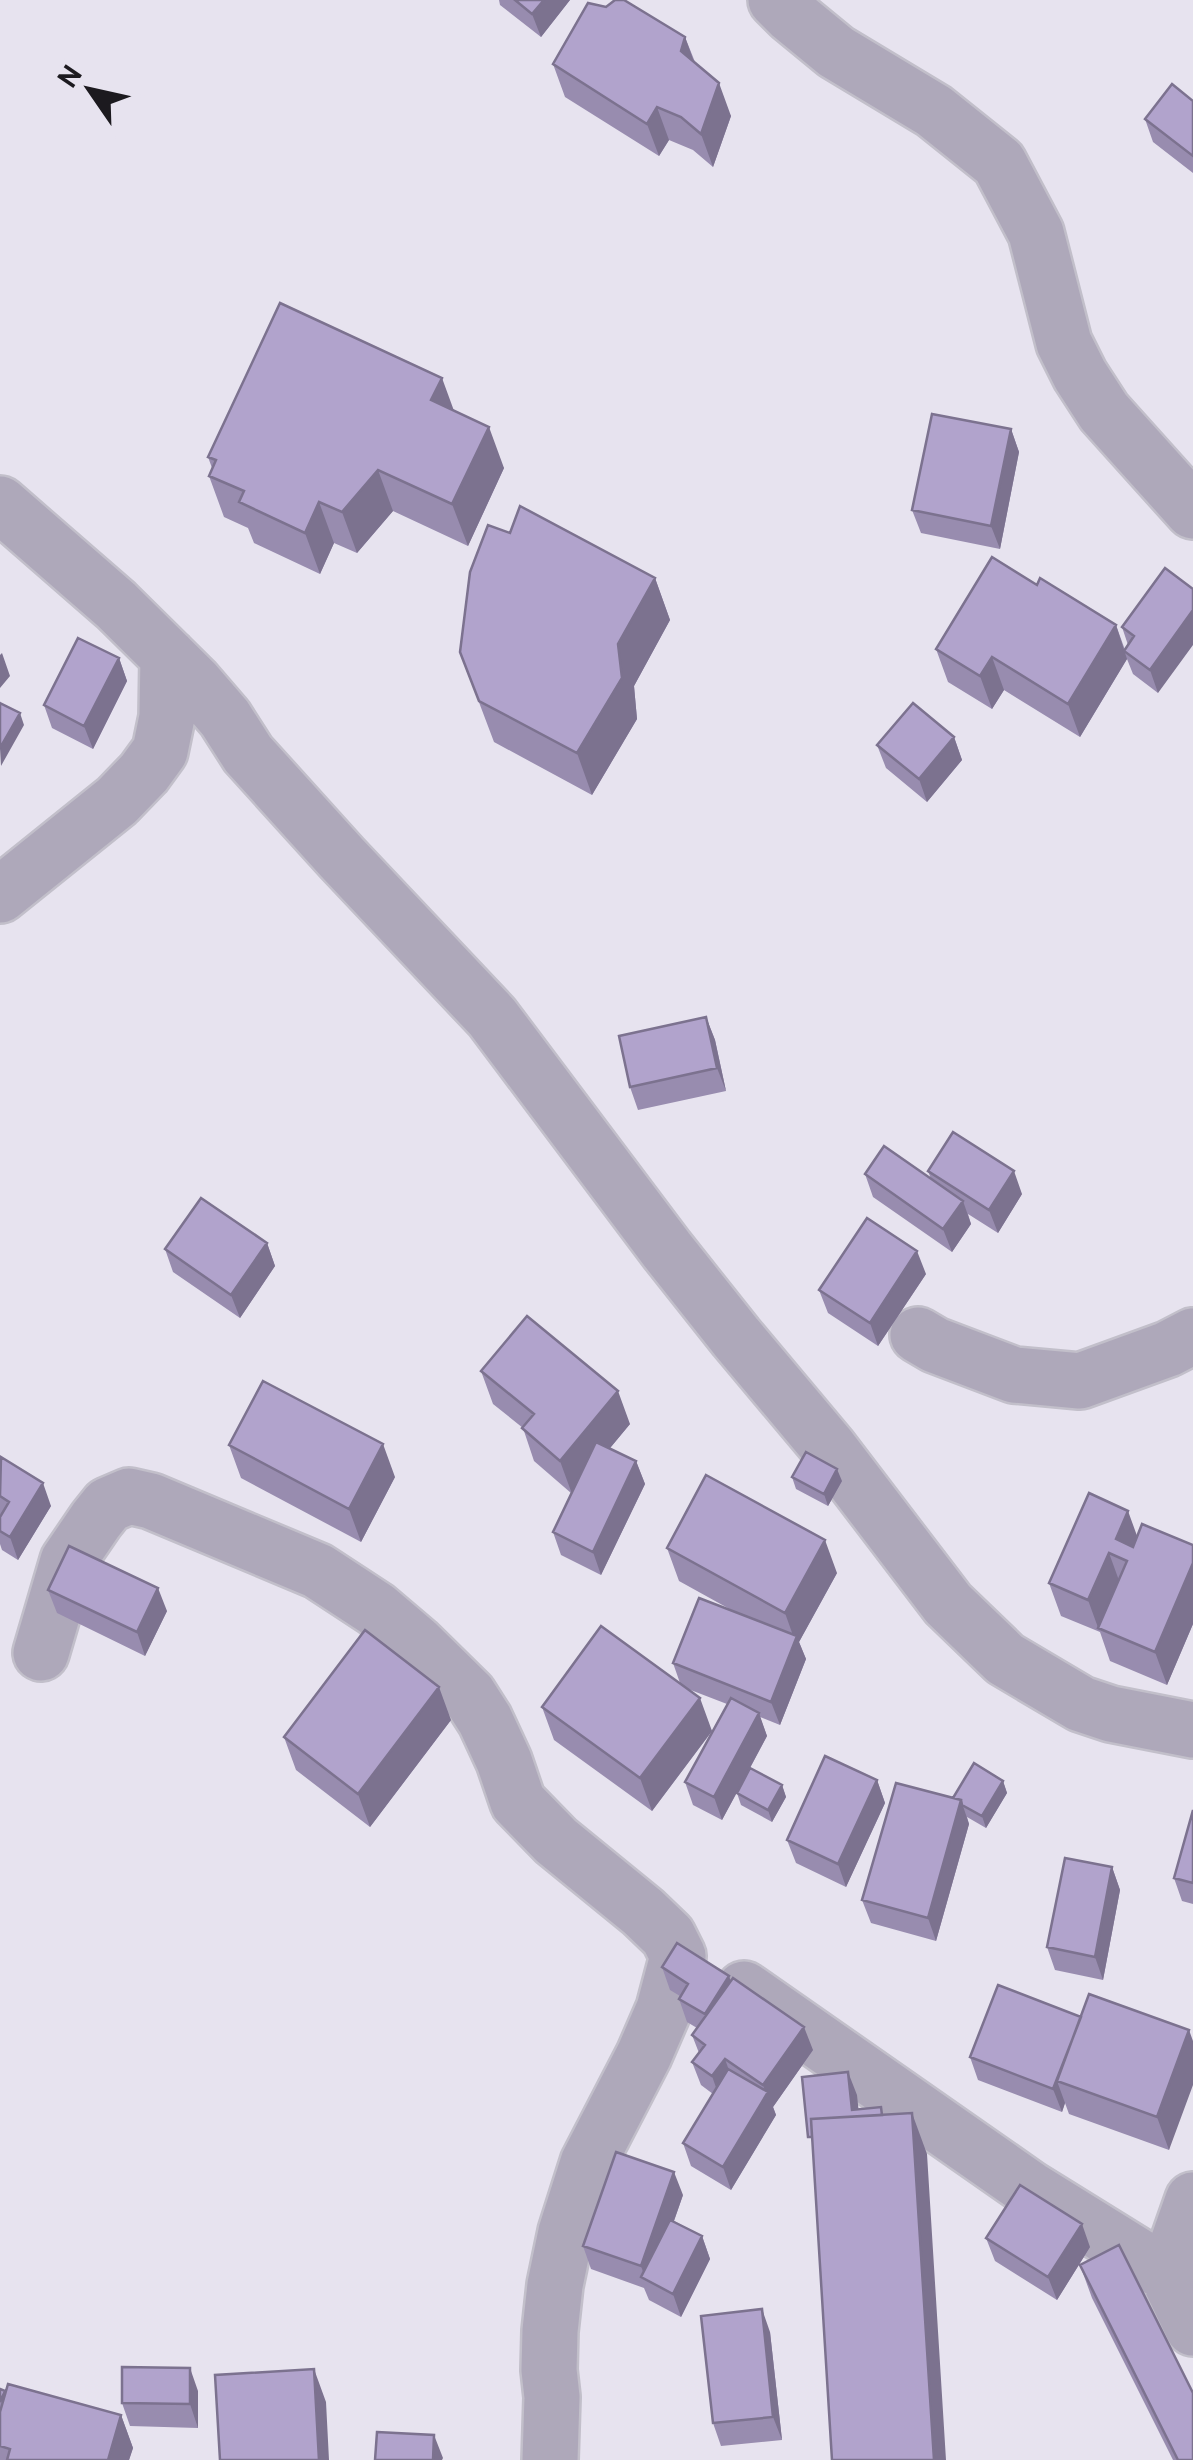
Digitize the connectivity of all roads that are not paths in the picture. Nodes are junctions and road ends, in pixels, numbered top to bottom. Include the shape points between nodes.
1 (776, 0) edge
2 (0, 504) edge
3 (1193, 511) edge
4 (168, 656) junction
5 (0, 895) edge
6 (918, 1335) dead end
7 (1193, 1336) edge
8 (41, 1654) dead end
9 (1193, 1730) edge
10 (668, 1936) junction
11 (1193, 2200) edge
12 (1167, 2274) junction
13 (1193, 2328) edge
14 (550, 2460) edge

1 - 3 street via 836,52 934,111 1000,163 1036,233 1064,344 1080,375 1104,412
2 - 4 street
4 - 5 street via 160,751 117,801
4 - 9 street via 248,754 492,1017 948,1604 1005,1659 1081,1704
6 - 7 street via 1014,1375 1080,1380
8 - 10 street via 68,1562 108,1504 129,1496 318,1571 376,1608 469,1695 486,1720 518,1802
10 - 12 street via 1030,2189
10 - 14 street via 678,1956 664,2010 588,2163 566,2232 550,2331
11 - 12 street
12 - 13 street

